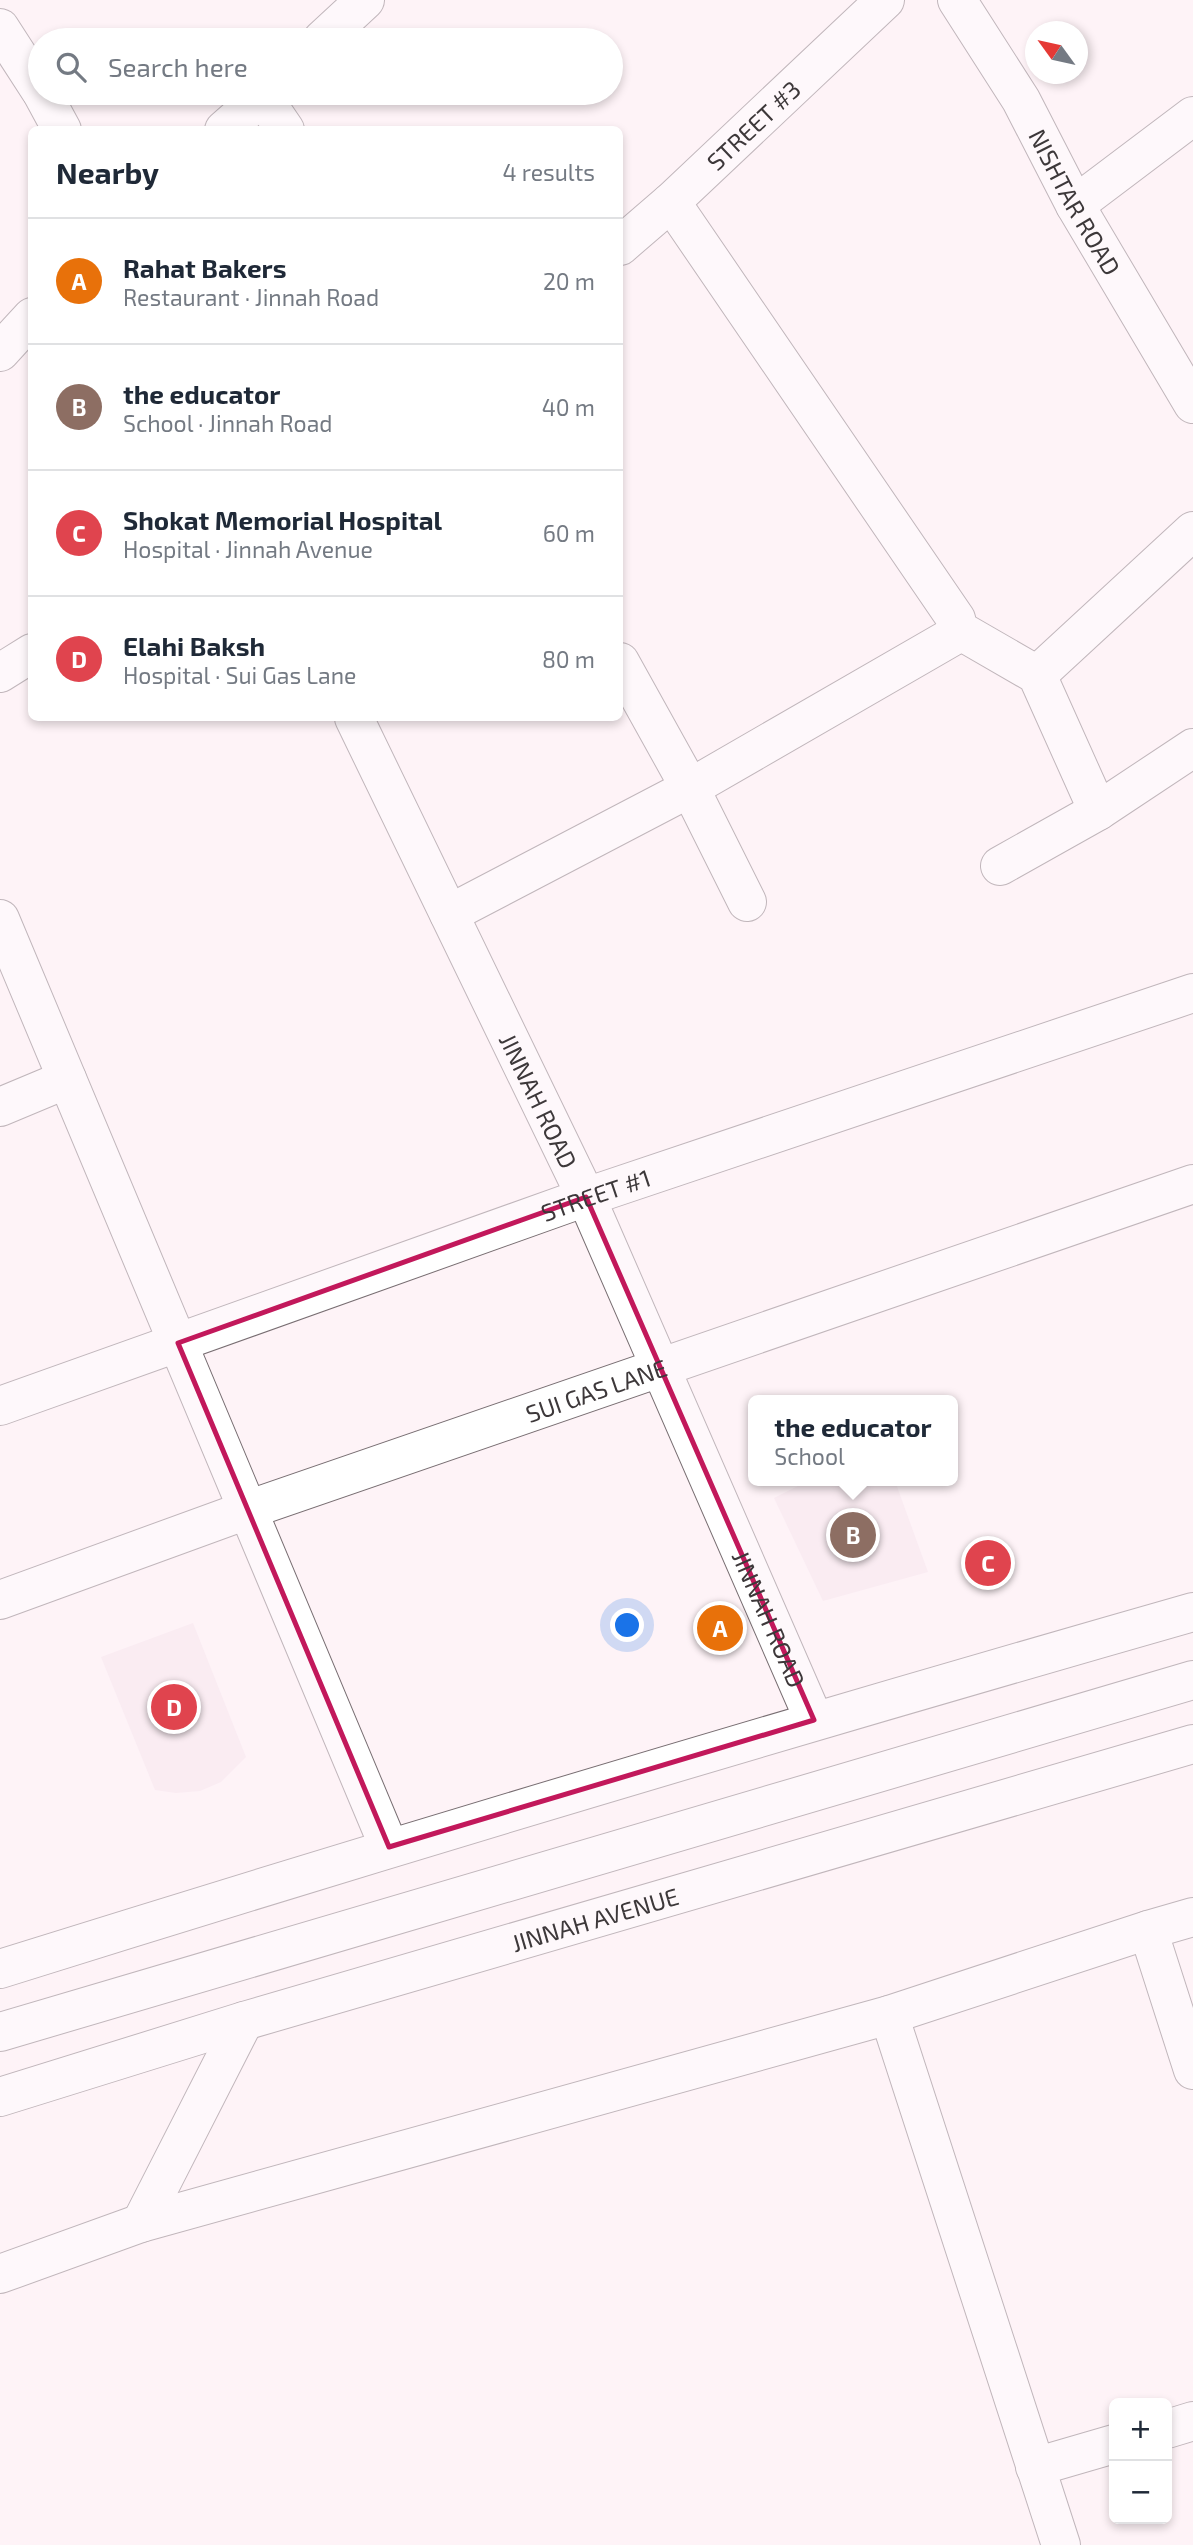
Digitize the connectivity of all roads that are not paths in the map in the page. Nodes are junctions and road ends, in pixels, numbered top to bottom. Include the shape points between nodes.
1 (365, 0) edge
2 (885, 0) edge
3 (957, 0) edge
4 (0, 28) edge
5 (335, 28) edge
6 (28, 71) edge
7 (49, 105) edge
8 (252, 105) edge
9 (270, 105) edge
10 (1193, 116) edge
11 (60, 126) edge
12 (228, 126) edge
13 (283, 126) edge
14 (671, 202) junction
15 (1075, 205) junction
16 (623, 243) edge
17 (28, 321) edge
18 (0, 352) edge
19 (1193, 404) edge
20 (1193, 531) edge
21 (959, 630) junction
22 (28, 656) edge
23 (623, 667) edge
24 (0, 673) edge
25 (1037, 675) junction
26 (355, 721) edge
27 (1193, 748) edge
28 (690, 788) junction
29 (1098, 811) junction
30 (1000, 866) dead end
31 (747, 902) dead end
32 (449, 914) junction
33 (0, 919) edge
34 (1193, 993) edge
35 (67, 1079) junction
36 (0, 1107) edge
37 (1193, 1184) edge
38 (586, 1197) junction
39 (178, 1343) junction
40 (662, 1368) junction
41 (0, 1406) edge
42 (247, 1510) junction
43 (0, 1600) edge
44 (1193, 1612) edge
45 (1193, 1680) edge
46 (814, 1720) junction
47 (1193, 1744) edge
48 (389, 1847) junction
49 (1193, 1917) edge
50 (1148, 1930) junction
51 (233, 1963) junction
52 (0, 1969) edge
53 (889, 2015) junction
54 (244, 2021) junction
55 (0, 2032) edge
56 (1193, 2070) edge
57 (0, 2097) edge
58 (141, 2223) junction
59 (0, 2274) edge
60 (1193, 2421) edge
61 (1172, 2427) edge
62 (1109, 2445) edge
63 (1035, 2467) junction
64 (1061, 2545) edge

1 - 5 street
2 - 14 street, STREET #3
3 - 15 street, NISHTAR ROAD via 1021,100
4 - 6 street
7 - 11 street
8 - 12 street
9 - 13 street
10 - 15 street
14 - 16 street, STREET #3
14 - 21 street via 956,619
15 - 19 street, NISHTAR ROAD
17 - 18 street
20 - 25 street
21 - 25 street
21 - 28 street
22 - 24 street
23 - 28 street
25 - 29 street
26 - 32 street, JINNAH ROAD
27 - 29 street
28 - 31 street
28 - 32 street
29 - 30 street
32 - 38 street, JINNAH ROAD
33 - 35 street
34 - 38 street, STREET #1
35 - 36 street
35 - 39 street
37 - 40 street, SUI GAS LANE
38 - 39 street, STREET #1
38 - 40 street, JINNAH ROAD
39 - 41 street, STREET #1
39 - 42 street
40 - 42 street, SUI GAS LANE
40 - 46 street, JINNAH ROAD
42 - 43 street, SUI GAS LANE
42 - 48 street
44 - 46 street
45 - 51 street
46 - 48 street
47 - 54 street, JINNAH AVENUE
48 - 52 street
49 - 50 street
50 - 53 street
50 - 56 street
51 - 54 street
51 - 55 street
53 - 58 street
53 - 63 street
54 - 57 street, JINNAH AVENUE
54 - 58 street
58 - 59 street
60 - 61 street
62 - 63 street
63 - 64 street

